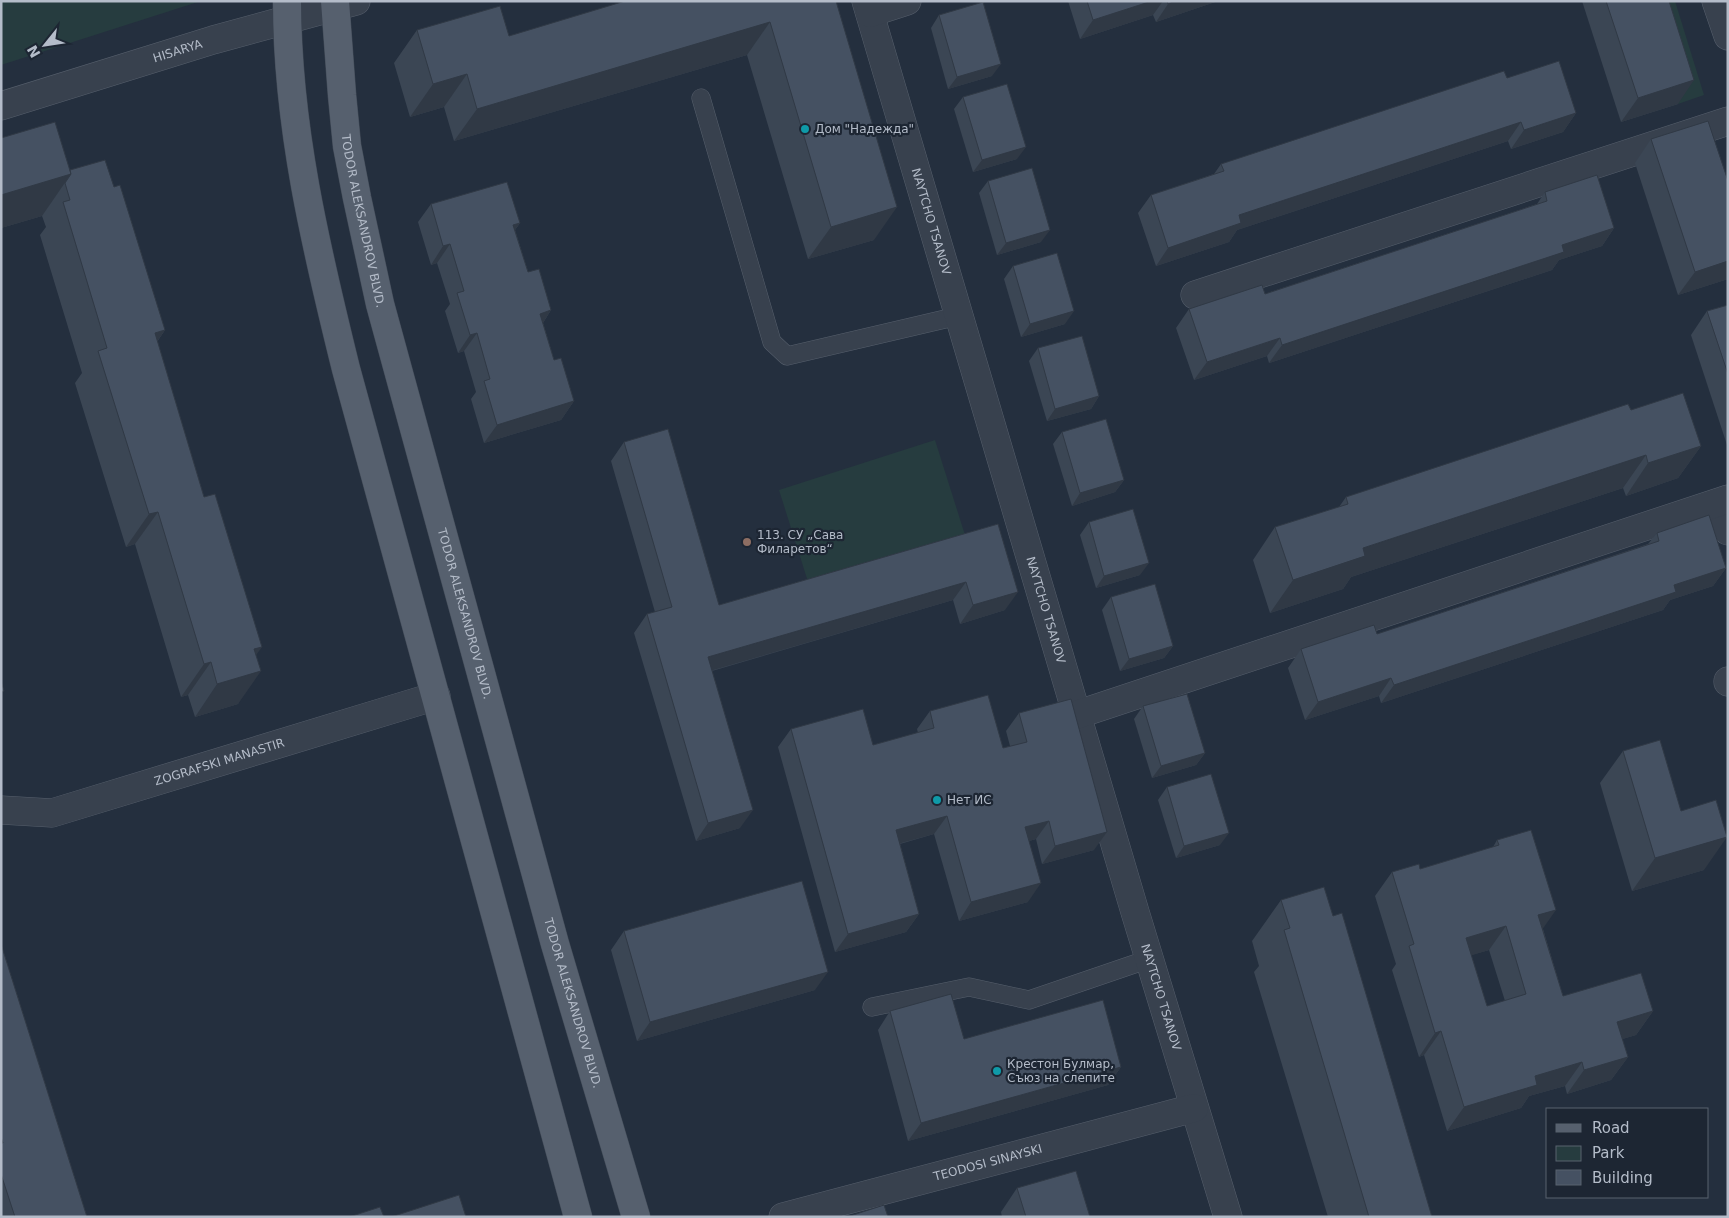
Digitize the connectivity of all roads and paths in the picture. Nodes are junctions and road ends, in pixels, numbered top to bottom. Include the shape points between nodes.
1 (907, 1) edge
2 (1716, 1) edge
3 (342, 3) edge
4 (868, 7) edge
5 (287, 11) edge
6 (1728, 36) edge
7 (701, 98) dead end
8 (1, 106) edge
9 (1728, 121) edge
10 (1195, 295) dead end
11 (958, 316) junction
12 (1723, 501) edge
13 (1728, 531) edge
14 (436, 696) junction
15 (1076, 714) junction
16 (1, 810) edge
17 (1149, 959) junction
18 (872, 1007) dead end
19 (1194, 1108) junction
20 (851, 1208) edge
21 (578, 1217) edge
22 (636, 1217) edge
23 (783, 1217) edge
24 (1228, 1217) edge

1 - 4 street
2 - 6 street
3 - 5 street, HISARYA
3 - 22 main road, TODOR ALEKSANDROV BLVD. via 342,95 348,146 380,304 555,944
4 - 11 street, NAYTCHO TSANOV
5 - 8 street, HISARYA via 213,40
5 - 14 main road via 293,106 321,268
7 - 11 lane via 772,342 786,356
9 - 10 street
11 - 15 street, NAYTCHO TSANOV
12 - 13 street
12 - 15 street
14 - 16 street, ZOGRAFSKI MANASTIR via 52,813
14 - 21 main road
15 - 17 street, NAYTCHO TSANOV
17 - 18 lane via 1029,1000 969,987
17 - 19 street, NAYTCHO TSANOV
19 - 20 street, TEODOSI SINAYSKI
19 - 24 street, NAYTCHO TSANOV
20 - 23 street, TEODOSI SINAYSKI

